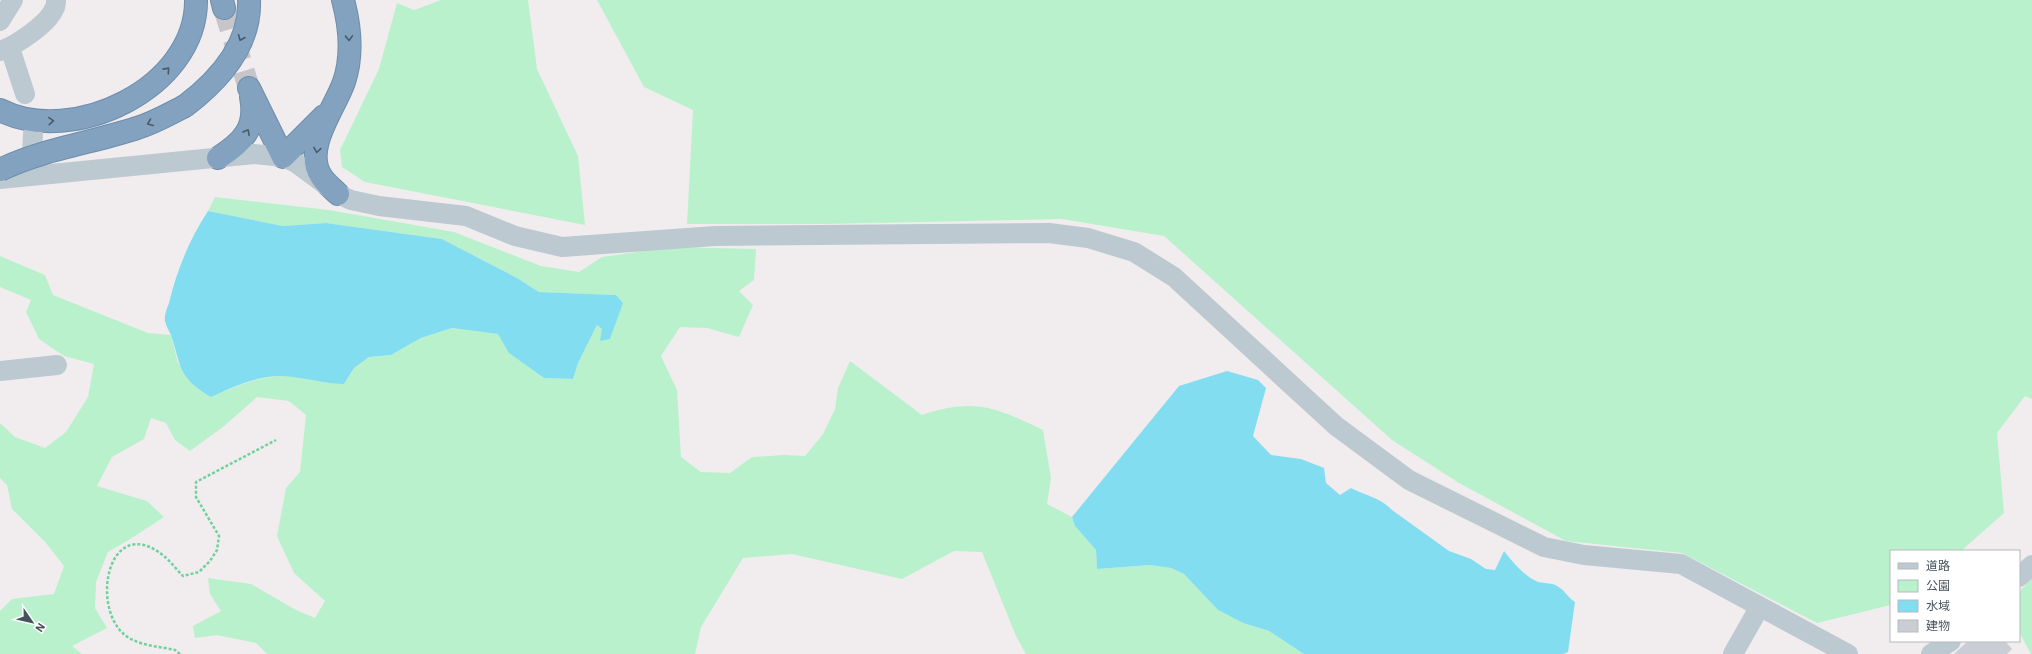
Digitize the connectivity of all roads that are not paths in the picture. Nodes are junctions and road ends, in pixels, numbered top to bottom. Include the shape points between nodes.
1 (13, 0) edge
2 (56, 0) edge
3 (196, 0) edge
4 (249, 0) edge
5 (343, 0) edge
6 (0, 22) edge
7 (5, 49) edge
8 (24, 94) dead end
9 (336, 101) junction
10 (0, 110) edge
11 (33, 134) dead end
12 (283, 157) junction
13 (218, 158) junction
14 (0, 170) edge
15 (30, 174) junction
16 (0, 179) edge
17 (338, 194) junction
18 (57, 365) dead end
19 (0, 371) edge
20 (2032, 565) edge
21 (2020, 576) edge
22 (1759, 608) junction
23 (1949, 642) edge
24 (1733, 654) edge
25 (1848, 654) edge
26 (1931, 654) edge

1 - 6 street
2 - 7 street via 54,10 31,34
10 -> 3 highway via 34,122 60,121 96,114 136,96 154,83 178,56 193,22
4 -> 14 highway, bridge via 244,34 233,56 206,90 184,106 137,128 36,155
5 -> 9 highway via 348,17 349,60
7 - 8 street
9 - 12 highway
9 -> 17 highway via 321,132 316,155 320,176
11 - 15 street
12 - 13 street via 254,154
13 -> 12 highway via 234,149 249,129 253,118 249,88
12 - 17 street via 296,163
13 - 15 street
15 - 16 street
17 - 22 street via 363,204 466,216 515,236 562,247 715,236 1049,233 1088,238 1134,252 1174,277 1336,426 1409,480 1544,547 1584,554 1681,564
18 - 19 street
20 - 21 street
22 - 24 street
22 - 25 street
23 - 26 street

